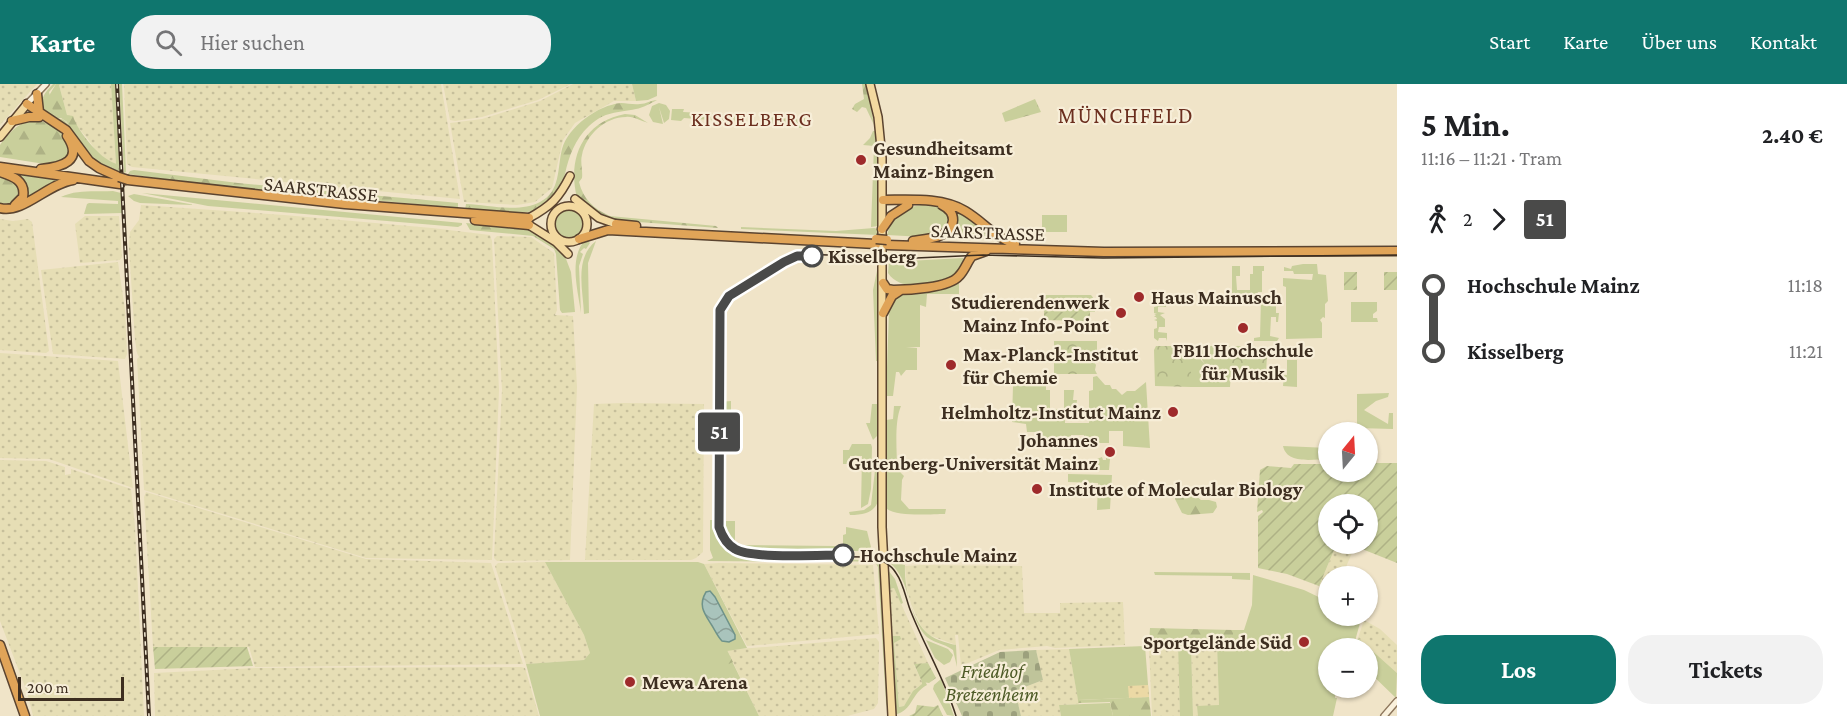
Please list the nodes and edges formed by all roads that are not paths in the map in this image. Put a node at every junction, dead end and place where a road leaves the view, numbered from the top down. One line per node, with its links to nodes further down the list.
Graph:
1 (46, 84): 3 (street)
2 (870, 84): 16 (main road)
3 (37, 94): 4 (street); 5 (highway)
4 (27, 104): 5 (highway); 6 (main road)
5 (39, 114): 6 (highway); 10 (highway); 14 (highway)
6 (12, 121): 7 (main road)
7 (0, 137)
8 (0, 162): 10 (highway)
9 (0, 167): 13 (highway, SAARSTRASSE)
10 (41, 169): 14 (highway)
11 (0, 172): 18 (highway)
12 (570, 176): 21 (main road)
13 (80, 179): 14 (highway, SAARSTRASSE); 18 (highway)
14 (123, 181): 21 (highway, SAARSTRASSE)
15 (575, 199): 22 (main road)
16 (883, 200): 17 (highway); 23 (main road); 29 (highway)
17 (908, 205): 23 (highway); 26 (highway)
18 (0, 206)
19 (559, 209): 20 (main road); 21 (main road, SAARSTRASSE); 24 (main road)
20 (581, 212): 22 (main road, SAARSTRASSE); 25 (main road)
21 (529, 222): 24 (main road, SAARSTRASSE); 34 (main road)
22 (616, 224): 27 (highway, SAARSTRASSE)
23 (882, 229): 36 (main road)
24 (557, 238): 25 (main road)
25 (579, 239): 27 (highway, SAARSTRASSE)
26 (913, 241): 28 (highway, SAARSTRASSE); 29 (highway, SAARSTRASSE)
27 (876, 242): 28 (highway, SAARSTRASSE, bridge)
28 (887, 242): 31 (highway, SAARSTRASSE)
29 (1015, 244): 30 (highway, SAARSTRASSE)
30 (1397, 246)
31 (947, 247): 32 (highway, SAARSTRASSE); 35 (highway)
32 (998, 249): 33 (highway, SAARSTRASSE); 35 (highway)
33 (1397, 251)
34 (568, 254)
35 (965, 268): 37 (highway)
36 (883, 283): 37 (highway); 38 (highway); 39 (main road)
37 (919, 288): 38 (highway)
38 (902, 290): 39 (highway)
39 (883, 313): 45 (main road)
40 (0, 645): 44 (highway)
41 (0, 657): 43 (highway)
42 (1397, 701): 46 (street)
43 (20, 716)
44 (25, 716)
45 (892, 716)
46 (1384, 716)

